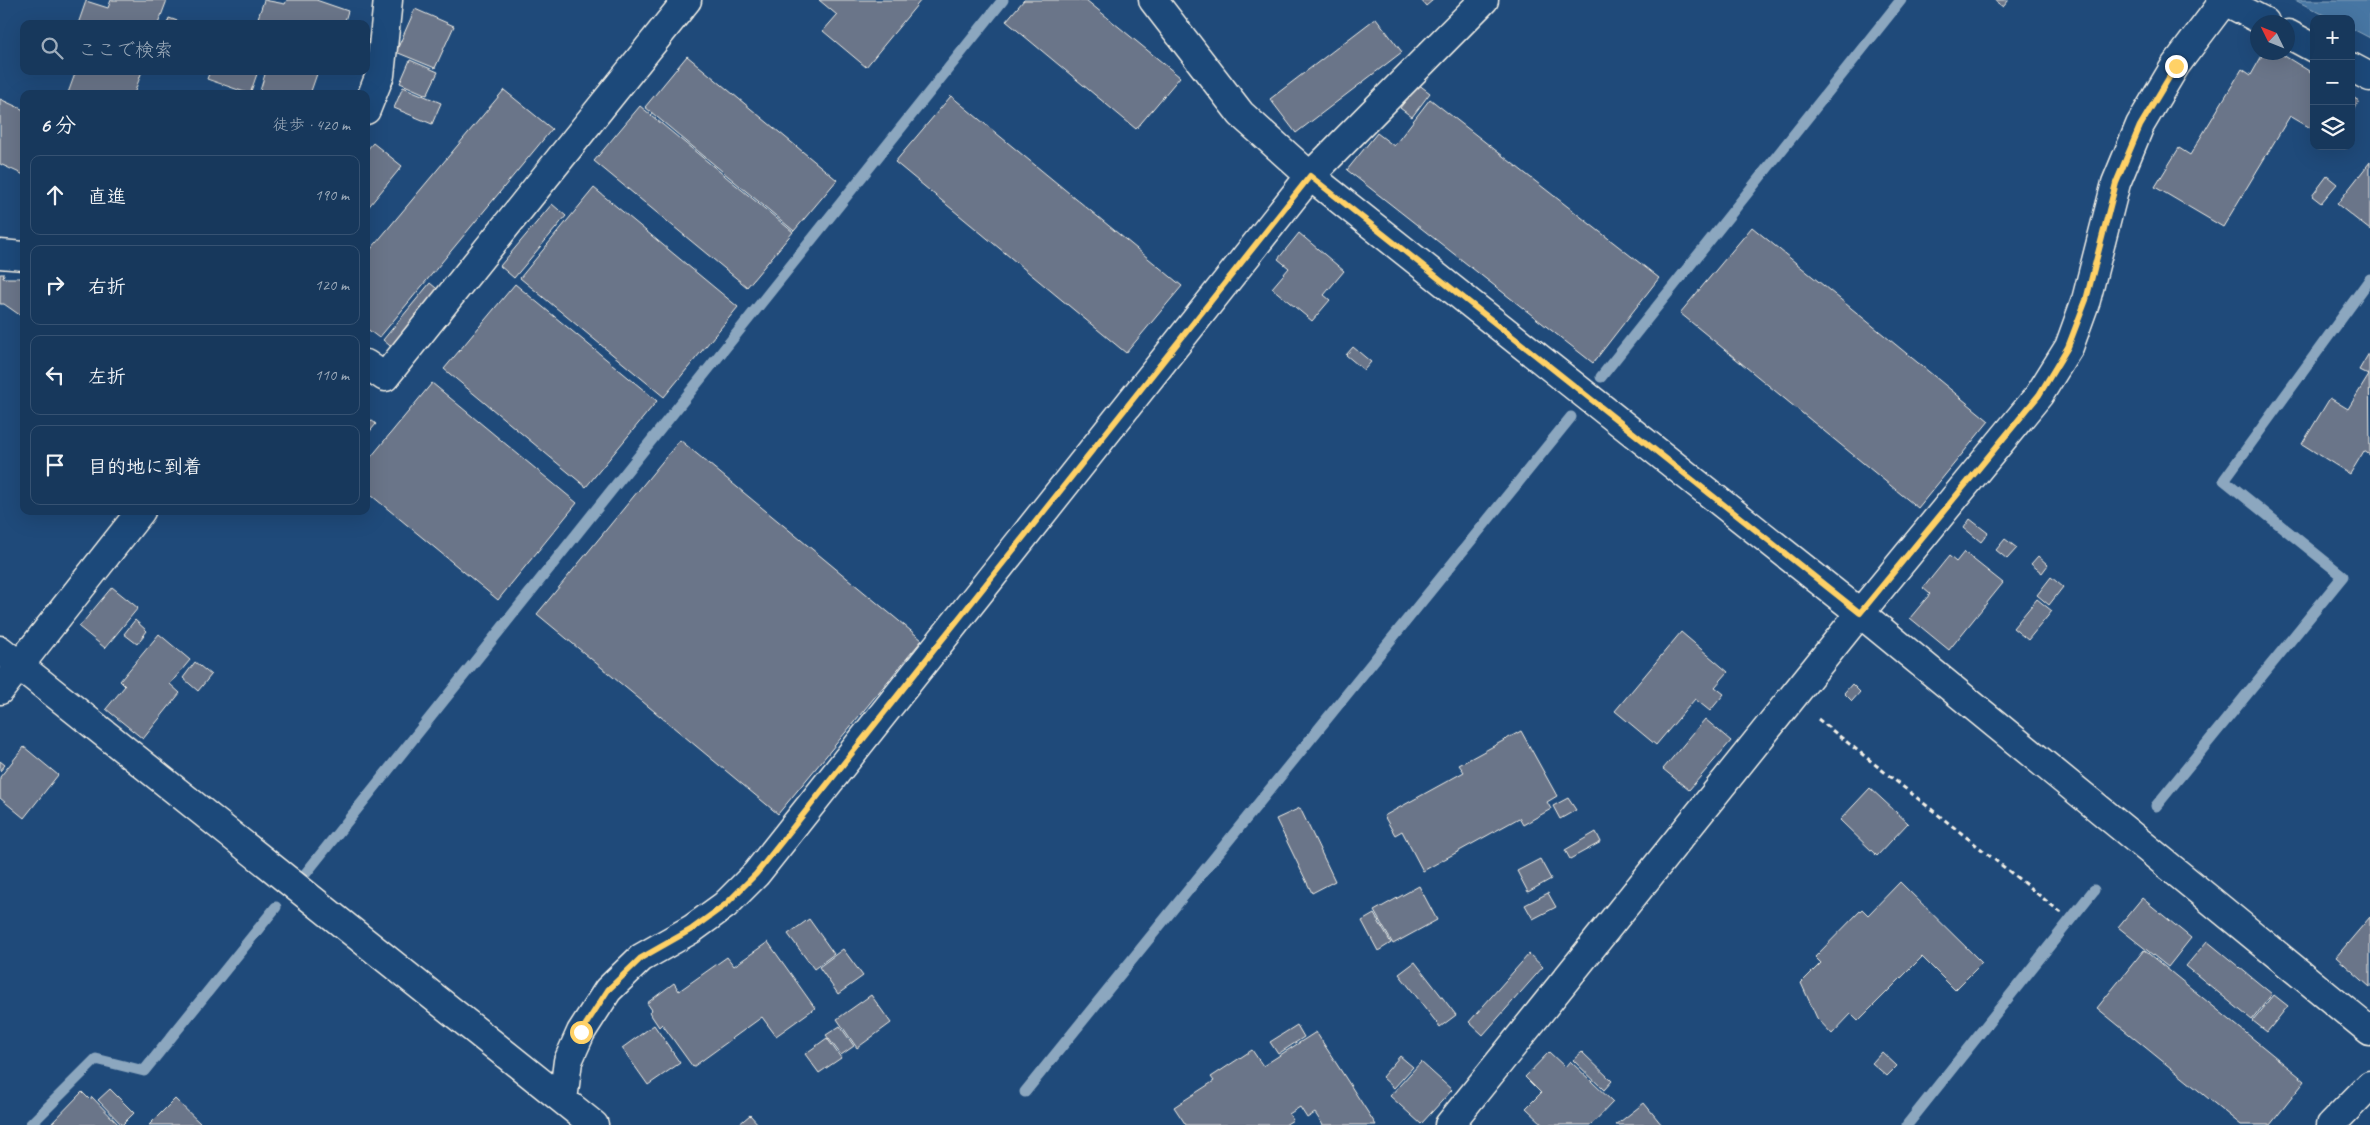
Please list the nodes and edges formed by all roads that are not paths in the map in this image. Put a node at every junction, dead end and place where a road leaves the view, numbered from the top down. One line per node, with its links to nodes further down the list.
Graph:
1 (388, 0): 11 (street)
2 (687, 0): 15 (street)
3 (1153, 0): 12 (street)
4 (1484, 0): 12 (street)
5 (2224, 1): 6 (street); 17 (street)
6 (2251, 15)
7 (2295, 38): 8 (street)
8 (2310, 46)
9 (2355, 69): 10 (street)
10 (2370, 77)
11 (370, 100)
12 (1310, 176): 17 (street); 22 (street)
13 (0, 254): 14 (street)
14 (20, 256)
15 (370, 367)
16 (137, 515): 18 (street)
17 (1860, 613): 20 (street); 23 (street)
18 (10, 658): 19 (street); 22 (street)
19 (0, 690)
20 (2370, 1031)
21 (2370, 1085): 24 (street)
22 (573, 1115)
23 (1449, 1125)
24 (2331, 1125)

